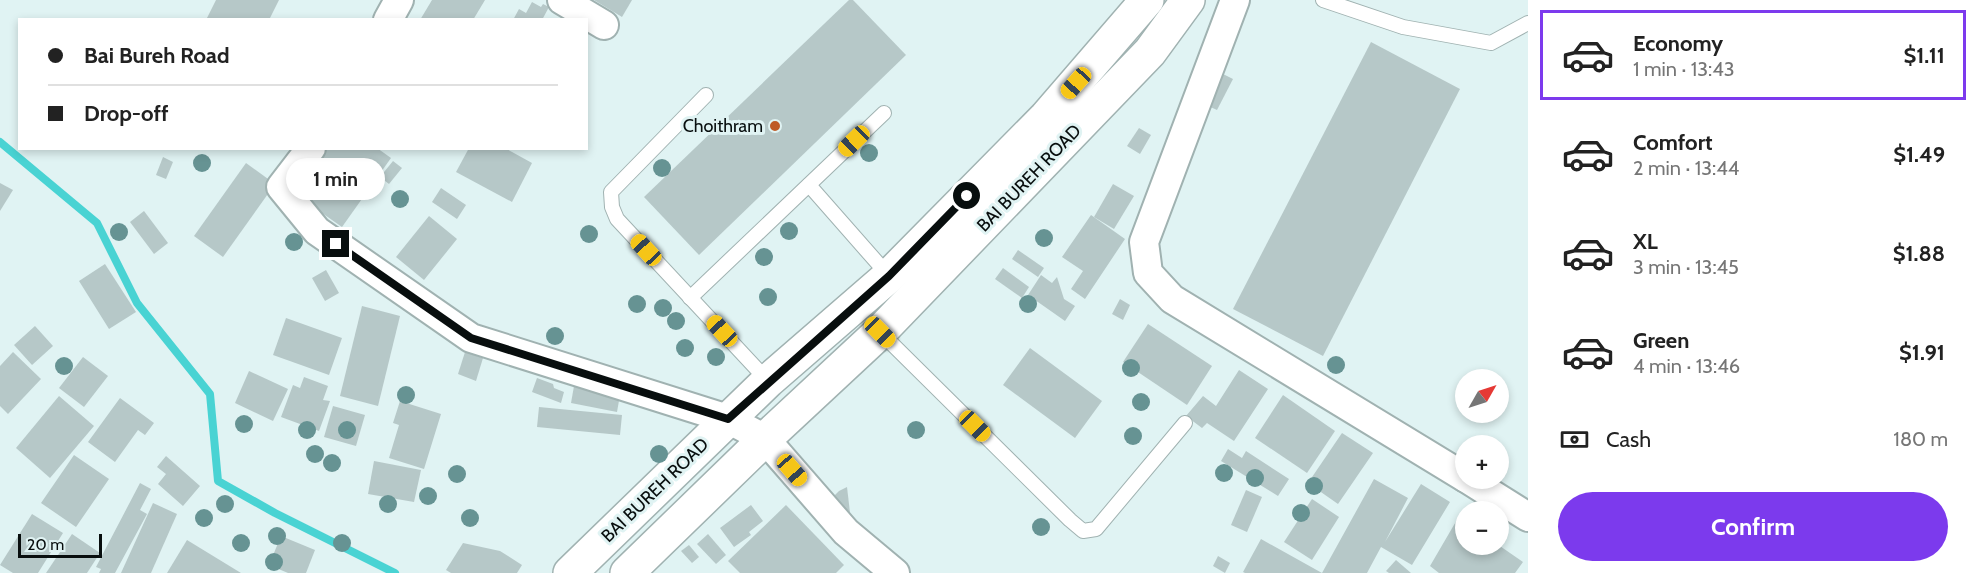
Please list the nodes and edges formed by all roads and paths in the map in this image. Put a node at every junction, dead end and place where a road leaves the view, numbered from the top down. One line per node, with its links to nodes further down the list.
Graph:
1 (399, 0): 7 (street)
2 (562, 0): 9 (street)
3 (1147, 0): 14 (highway, BAI BUREH ROAD)
4 (1188, 0): 16 (highway, BAI BUREH ROAD)
5 (1235, 0): 21 (street)
6 (1323, 0): 8 (lane)
7 (389, 18)
8 (1528, 23)
9 (604, 25)
10 (706, 94): 15 (lane)
11 (884, 112): 13 (lane)
12 (309, 150): 18 (street)
13 (808, 185): 14 (lane); 15 (lane)
14 (889, 276): 17 (highway, BAI BUREH ROAD)
15 (690, 298): 17 (lane)
16 (880, 332): 19 (lane); 20 (highway, BAI BUREH ROAD)
17 (768, 381): 18 (highway, BAI BUREH ROAD)
18 (728, 419): 20 (street); 24 (highway, BAI BUREH ROAD)
19 (1185, 423)
20 (765, 439): 25 (highway, BAI BUREH ROAD); 26 (street)
21 (1455, 471)
22 (1483, 489): 23 (street)
23 (1528, 517)
24 (570, 573)
25 (627, 573)
26 (895, 573)

